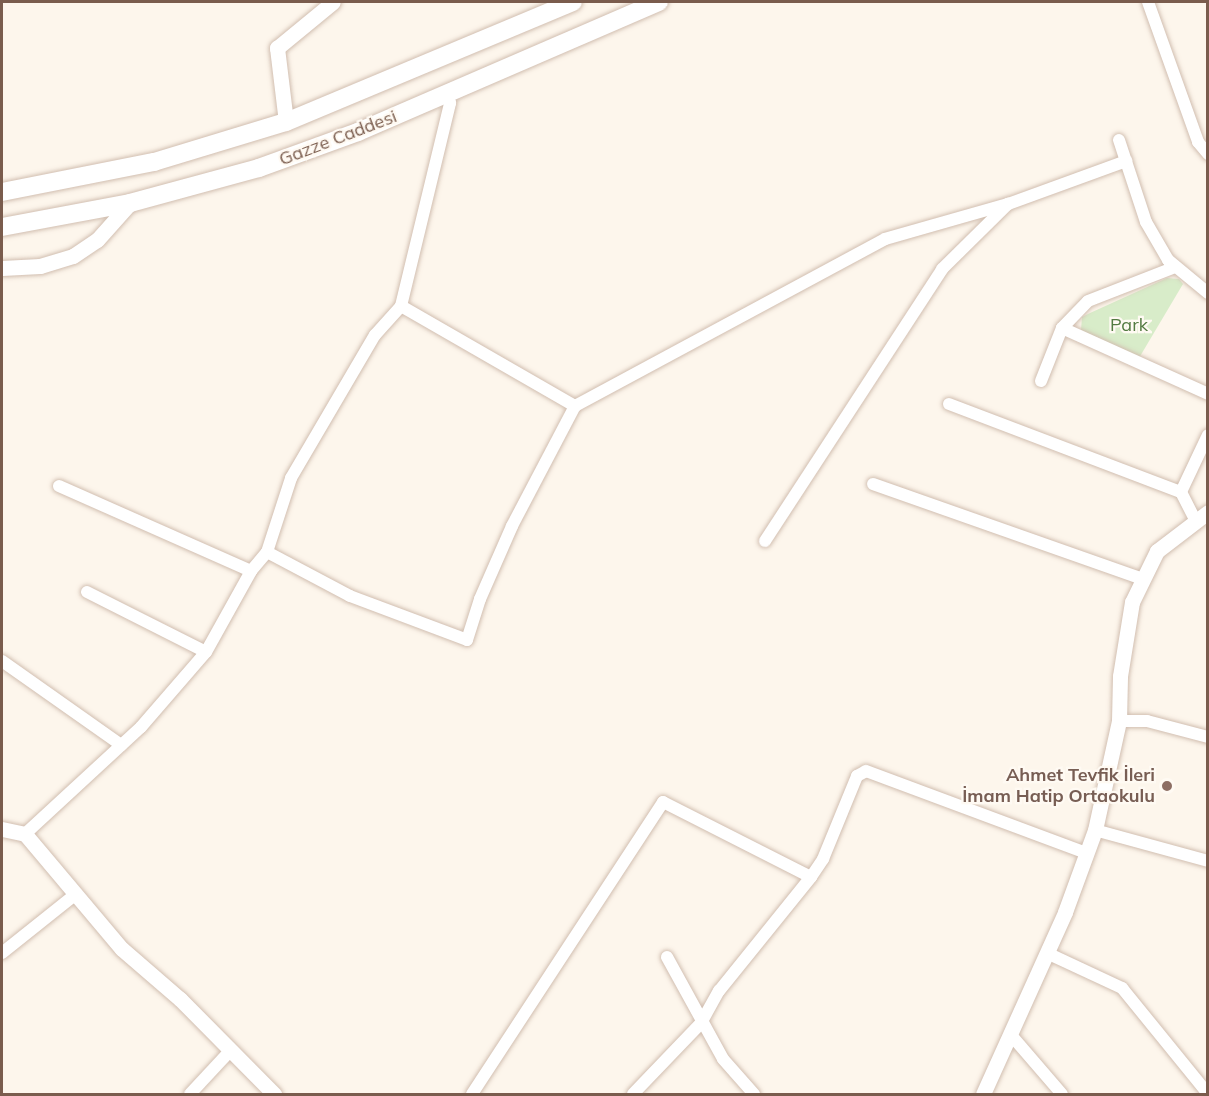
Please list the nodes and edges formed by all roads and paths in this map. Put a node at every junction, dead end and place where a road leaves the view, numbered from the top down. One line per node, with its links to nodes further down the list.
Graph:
1 (333, 2): 6 (street)
2 (573, 2): 6 (main road, Gazze Caddesi)
3 (659, 2): 5 (main road, Gazze Caddesi)
4 (1148, 2): 8 (street)
5 (447, 92): 11 (main road, Gazze Caddesi); 17 (street)
6 (286, 122): 10 (main road, Gazze Caddesi)
7 (1119, 140): 9 (street)
8 (1208, 154)
9 (1126, 161): 12 (street); 14 (street)
10 (2, 192)
11 (130, 203): 13 (main road, Gazze Caddesi); 15 (street)
12 (1008, 204): 22 (street); 28 (street)
13 (2, 227)
14 (1175, 267): 16 (street); 18 (street)
15 (2, 268)
16 (1208, 293)
17 (401, 306): 22 (street); 29 (street)
18 (1062, 328): 19 (street); 20 (street)
19 (1041, 381)
20 (1208, 394)
21 (949, 404): 26 (street)
22 (575, 406): 29 (street)
23 (1208, 435): 26 (street)
24 (873, 484): 31 (street)
25 (59, 486): 30 (street)
26 (1181, 492): 27 (street)
27 (1201, 516): 31 (street)
28 (765, 541)
29 (267, 552): 30 (street)
30 (251, 571): 33 (street)
31 (1143, 579): 35 (street)
32 (87, 592): 33 (street)
33 (206, 652): 37 (street)
34 (2, 661): 37 (street)
35 (1119, 721): 36 (street); 39 (street)
36 (1208, 737)
37 (121, 745): 40 (street)
38 (2, 829): 40 (street)
39 (1095, 830): 41 (street); 42 (street)
40 (25, 834): 44 (street)
41 (1086, 854): 43 (street); 46 (street)
42 (1208, 861)
43 (811, 877): 48 (street); 54 (street)
44 (76, 894): 45 (street); 50 (street)
45 (2, 953)
46 (1047, 953): 49 (street); 51 (street)
47 (667, 957): 48 (street)
48 (701, 1023): 55 (street); 56 (street)
49 (1011, 1035): 57 (street); 58 (street)
50 (229, 1052): 52 (street); 53 (street)
51 (1208, 1094)
52 (190, 1095)
53 (274, 1095)
54 (472, 1095)
55 (633, 1095)
56 (754, 1095)
57 (983, 1095)
58 (1062, 1095)

